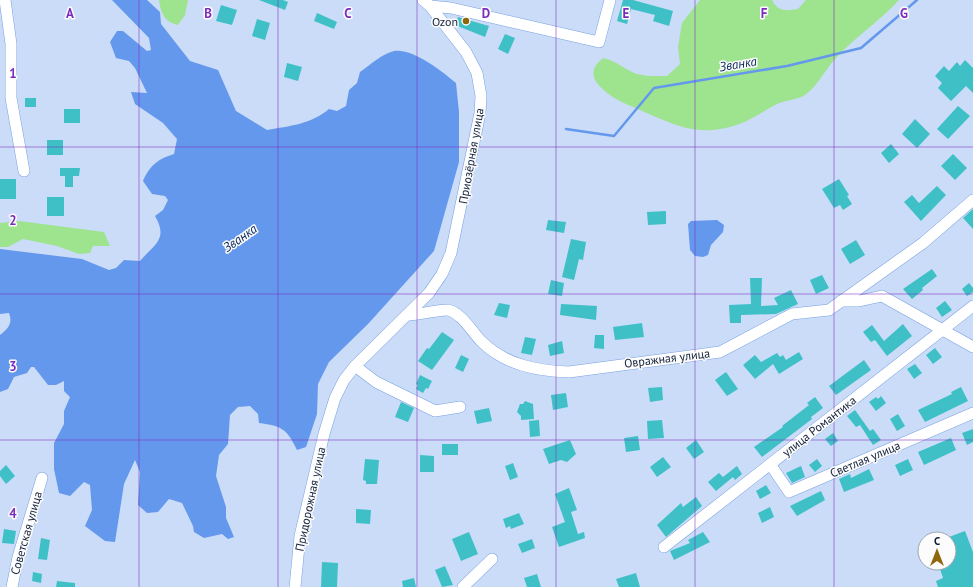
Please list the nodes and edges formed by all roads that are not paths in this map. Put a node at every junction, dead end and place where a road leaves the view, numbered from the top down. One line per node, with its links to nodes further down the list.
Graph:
1 (5, 0): 4 (street)
2 (610, 0): 3 (street)
3 (427, 3): 8 (street, Приозёрная улица)
4 (24, 171)
5 (973, 200): 6 (street, Овражная улица)
6 (841, 301): 8 (street, Овражная улица); 9 (street)
7 (973, 306): 9 (street, улица Романтика)
8 (408, 315): 11 (street, Приозёрная улица)
9 (943, 329): 10 (street); 14 (street, улица Романтика)
10 (973, 347)
11 (355, 366): 12 (street); 19 (street, Придорожная улица)
12 (460, 407)
13 (973, 413): 14 (street, Светлая улица)
14 (770, 464): 16 (street, улица Романтика)
15 (42, 478): 18 (street, Советская улица)
16 (664, 547)
17 (492, 559): 20 (street)
18 (12, 587)
19 (294, 587)
20 (463, 587)

